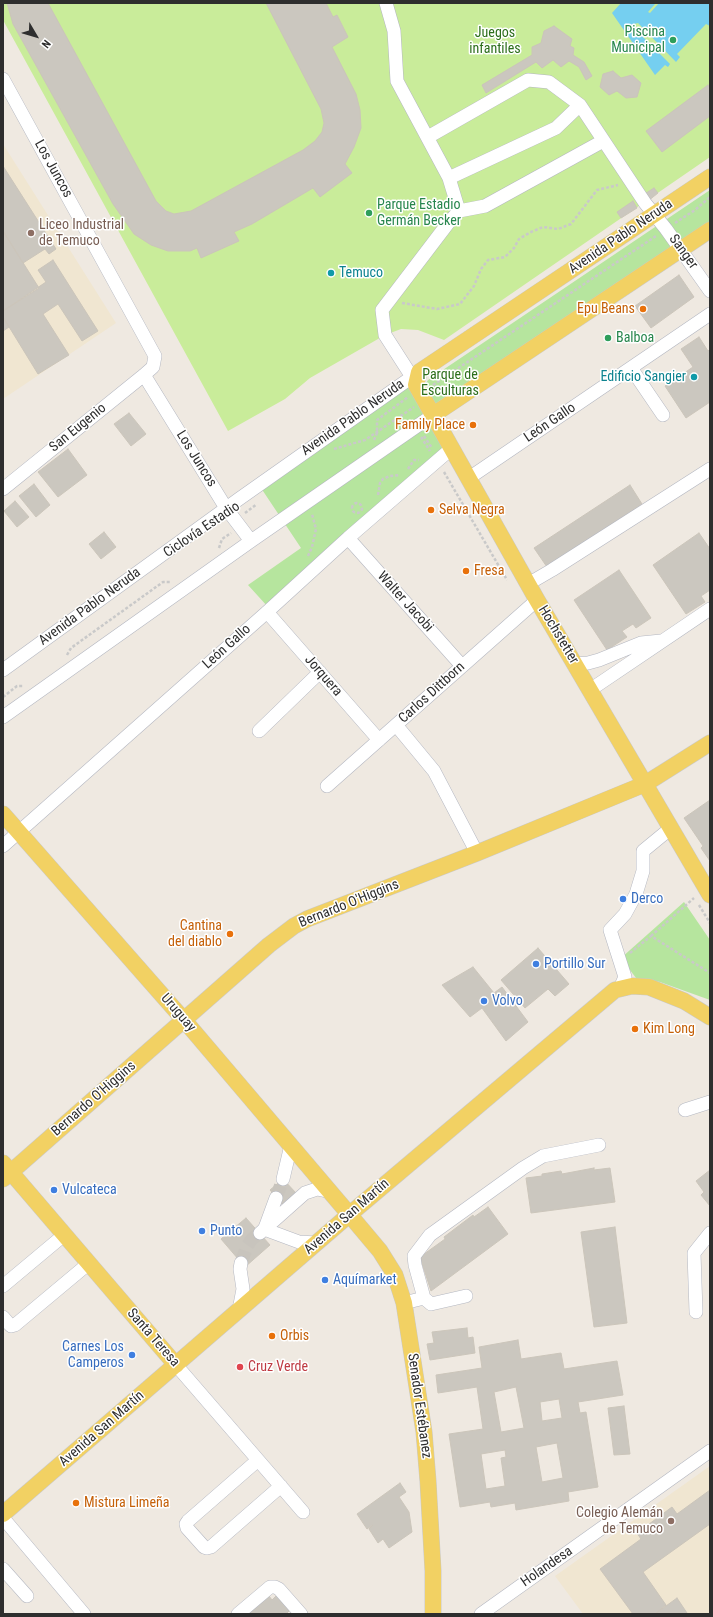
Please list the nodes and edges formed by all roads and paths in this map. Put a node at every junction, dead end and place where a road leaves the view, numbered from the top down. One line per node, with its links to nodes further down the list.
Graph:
1 (386, 3): 4 (street)
2 (3, 79): 19 (street, Los Juncos)
3 (580, 105): 4 (street); 5 (street, Sanger); 7 (street)
4 (428, 137): 7 (street)
5 (603, 141): 8 (street, Sanger); 10 (street)
6 (710, 177): 11 (main road, Avenida Pablo Neruda)
7 (449, 178): 10 (street)
8 (631, 182): 11 (street, Sanger); 16 (path)
9 (710, 197): 12 (path)
10 (459, 211): 16 (street)
11 (655, 215): 12 (street, Sanger); 20 (main road, Avenida Pablo Neruda)
12 (666, 229): 14 (street, Sanger); 22 (path)
13 (710, 230): 14 (main road)
14 (681, 250): 15 (street, Sanger); 25 (main road)
15 (710, 291)
16 (391, 299): 20 (street)
17 (710, 314): 18 (street, León Gallo)
18 (631, 368): 24 (street); 31 (street, León Gallo)
19 (148, 371): 32 (street, San Eugenio); 38 (street, Los Juncos)
20 (415, 375): 21 (street, Avenida Pablo Neruda); 22 (main road, Hochstetter)
21 (400, 386): 23 (path); 38 (street, Avenida Pablo Neruda)
22 (419, 399): 23 (path); 25 (main road, Hochstetter)
23 (413, 407): 25 (path); 27 (path)
24 (663, 415)
25 (428, 419): 26 (main road, Hochstetter); 28 (path); 35 (street)
26 (452, 448): 31 (main road, Hochstetter); 40 (street, León Gallo)
27 (333, 449)
28 (426, 456)
29 (421, 460): 34 (path)
30 (710, 469): 43 (street)
31 (469, 478): 43 (main road, Hochstetter)
32 (3, 489)
33 (262, 500): 39 (path, Ciclovía Estadio)
34 (374, 500)
35 (309, 501): 41 (street); 42 (path)
36 (366, 504): 37 (path)
37 (362, 506): 37 (path)
38 (226, 508): 39 (street, Los Juncos); 50 (street, Avenida Pablo Neruda)
39 (235, 520): 41 (street, Los Juncos)
40 (348, 538): 46 (street, León Gallo); 49 (street, Walter Jacobi)
41 (251, 541): 53 (street)
42 (304, 560)
43 (528, 584): 44 (main road, Hochstetter)
44 (537, 600): 48 (main road, Hochstetter); 49 (street, Carlos Dittborn)
45 (710, 609): 47 (street)
46 (267, 612): 51 (street, Jorquera); 62 (street, León Gallo)
47 (663, 641): 48 (street); 52 (street)
48 (575, 664): 52 (main road, Hochstetter)
49 (462, 666): 54 (street, Carlos Dittborn)
50 (3, 670)
51 (320, 672): 55 (street); 56 (street, Jorquera)
52 (590, 690): 58 (main road, Hochstetter)
53 (3, 717)
54 (396, 726): 56 (street, Carlos Dittborn); 64 (street)
55 (259, 732)
56 (379, 740): 59 (street, Carlos Dittborn)
57 (710, 743): 58 (main road, Bernardo O'Higgins)
58 (645, 784): 61 (main road, Hochstetter); 64 (main road, Bernardo O'Higgins)
59 (327, 786)
60 (3, 814): 62 (main road, Uruguay)
61 (671, 828): 65 (main road, Hochstetter); 69 (street)
62 (18, 832): 63 (street, León Gallo); 74 (main road, Uruguay)
63 (3, 846)
64 (477, 853): 74 (main road, Bernardo O'Higgins)
65 (706, 878): 66 (main road, Hochstetter)
66 (710, 894)
67 (694, 898): 68 (path)
68 (651, 936): 69 (path); 70 (path)
69 (620, 961): 71 (street)
70 (710, 973)
71 (620, 988): 72 (main road); 83 (main road, Avenida San Martín)
72 (703, 1009): 73 (main road)
73 (710, 1017)
74 (184, 1020): 77 (main road, Uruguay); 79 (main road, Bernardo O'Higgins)
75 (710, 1102): 76 (street)
76 (685, 1110)
77 (291, 1145): 80 (street); 81 (main road, Uruguay)
78 (600, 1145): 92 (street)
79 (6, 1171): 86 (main road, Santa Teresa)
80 (283, 1179)
81 (331, 1192): 83 (main road, Uruguay); 84 (street)
82 (276, 1198): 84 (street)
83 (350, 1214): 87 (main road, Avenida San Martín); 93 (main road, Senador Estébanez)
84 (262, 1231): 87 (street)
85 (710, 1233): 95 (street)
86 (64, 1235): 89 (main road, Santa Teresa); 90 (street)
87 (316, 1243): 94 (main road, Avenida San Martín)
88 (241, 1263): 94 (street)
89 (88, 1264): 96 (street); 97 (main road, Santa Teresa)
90 (3, 1286)
91 (466, 1296): 92 (street)
92 (424, 1298): 93 (street)
93 (404, 1303): 109 (main road, Senador Estébanez)
94 (240, 1310): 97 (main road, Avenida San Martín)
95 (696, 1312)
96 (3, 1317)
97 (176, 1365): 99 (street, Santa Teresa); 102 (main road, Avenida San Martín)
98 (710, 1451): 110 (street, Holandesa)
99 (258, 1460): 100 (street, Santa Teresa); 100 (street)
100 (280, 1486): 101 (street, Santa Teresa)
101 (303, 1512)
102 (3, 1514)
103 (3, 1518): 106 (street)
104 (3, 1569): 105 (street)
105 (27, 1596)
106 (84, 1614)
107 (238, 1614): 108 (street)
108 (301, 1614)
109 (433, 1614)
110 (481, 1614)

